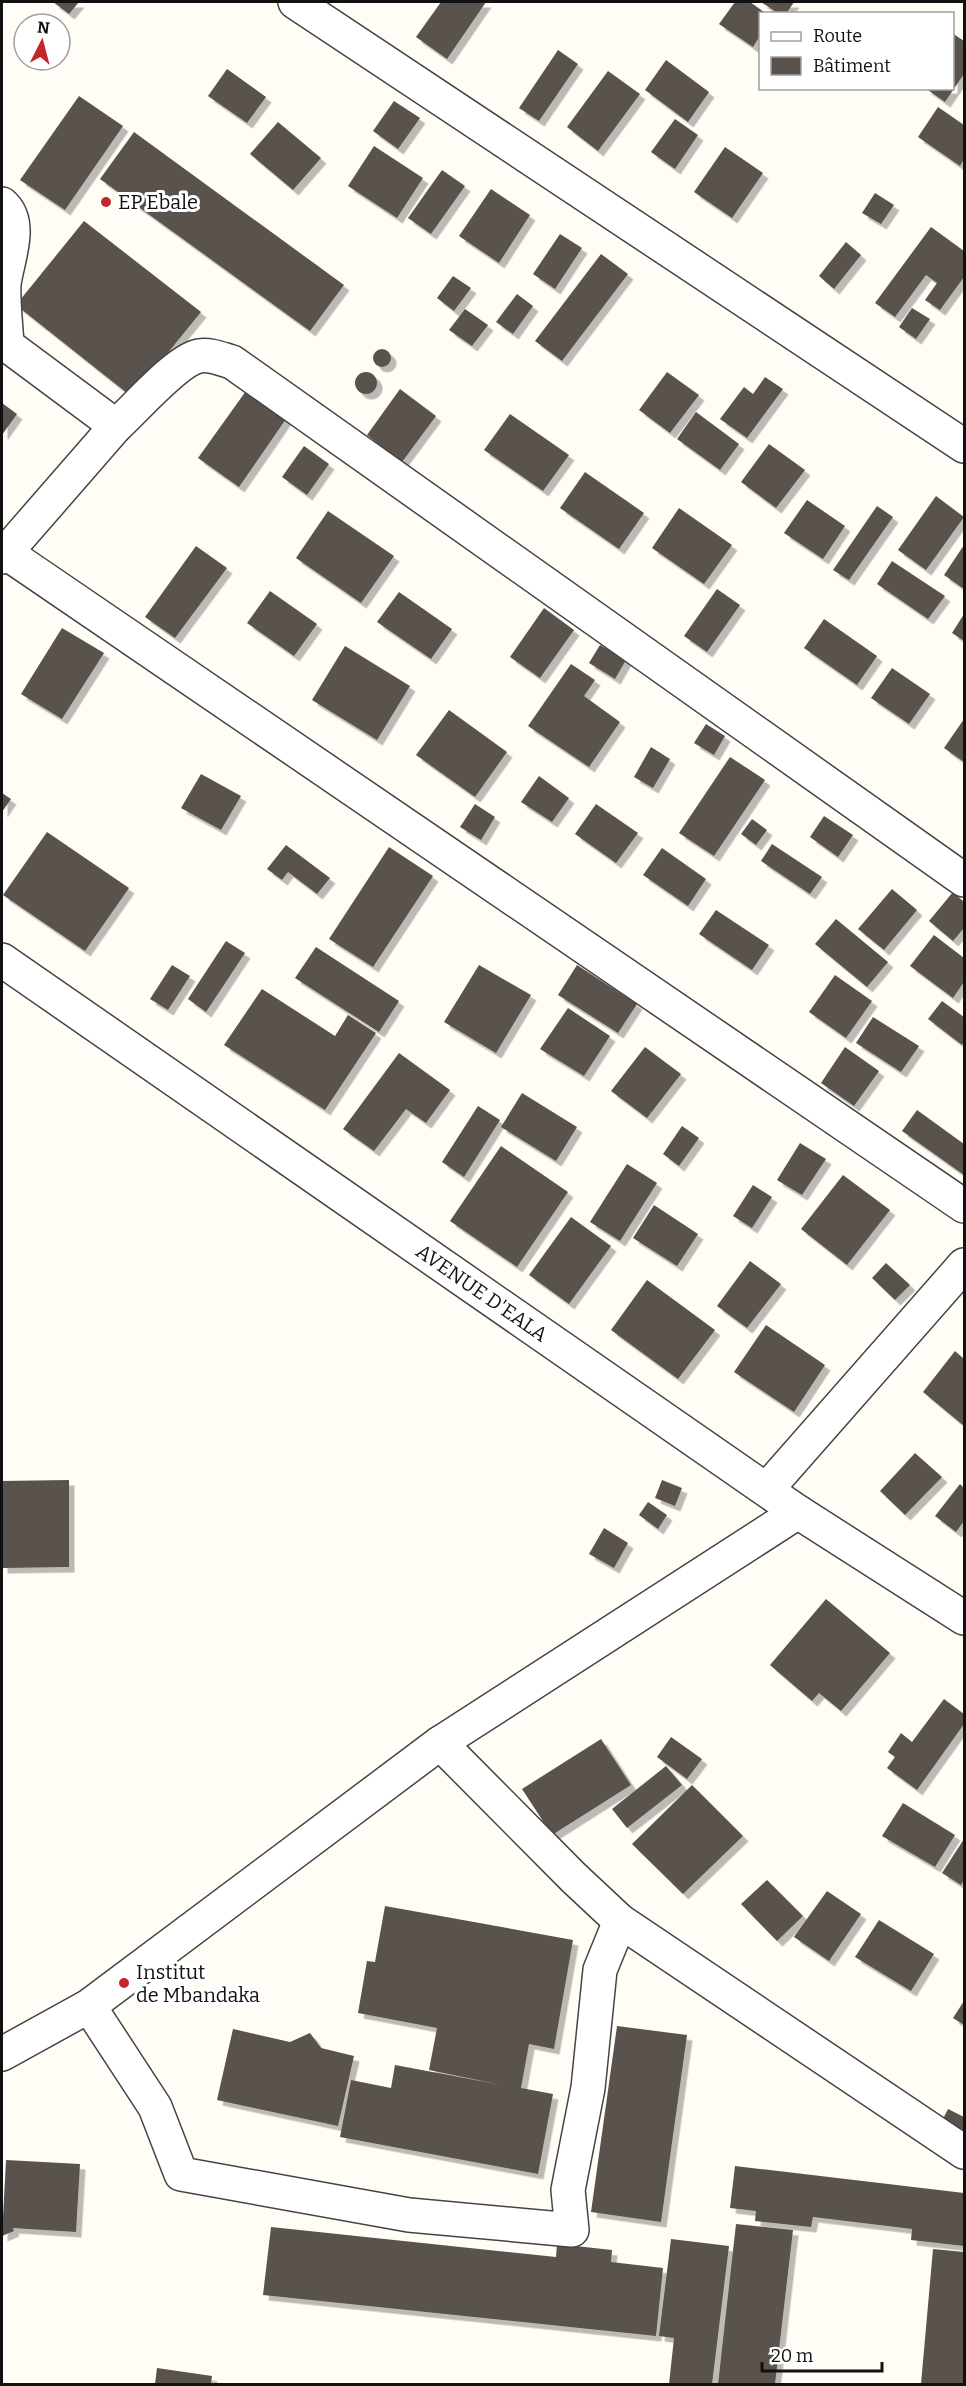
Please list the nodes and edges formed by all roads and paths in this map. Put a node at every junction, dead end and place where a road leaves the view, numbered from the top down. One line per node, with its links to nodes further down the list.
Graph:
1 (295, 2): 4 (street)
2 (2, 204): 3 (street)
3 (116, 426): 5 (street); 6 (street)
4 (964, 446)
5 (3, 553): 8 (street)
6 (964, 880)
7 (2, 960): 10 (street, AVENUE D'EALA)
8 (964, 1206)
9 (964, 1265): 10 (street)
10 (767, 1489): 11 (street, AVENUE D'EALA)
11 (798, 1512): 12 (street, AVENUE D'EALA); 13 (street)
12 (964, 1618)
13 (441, 1743): 14 (street); 15 (street)
14 (620, 1920): 15 (street); 17 (street)
15 (88, 2006): 16 (street)
16 (2, 2054)
17 (964, 2152)

